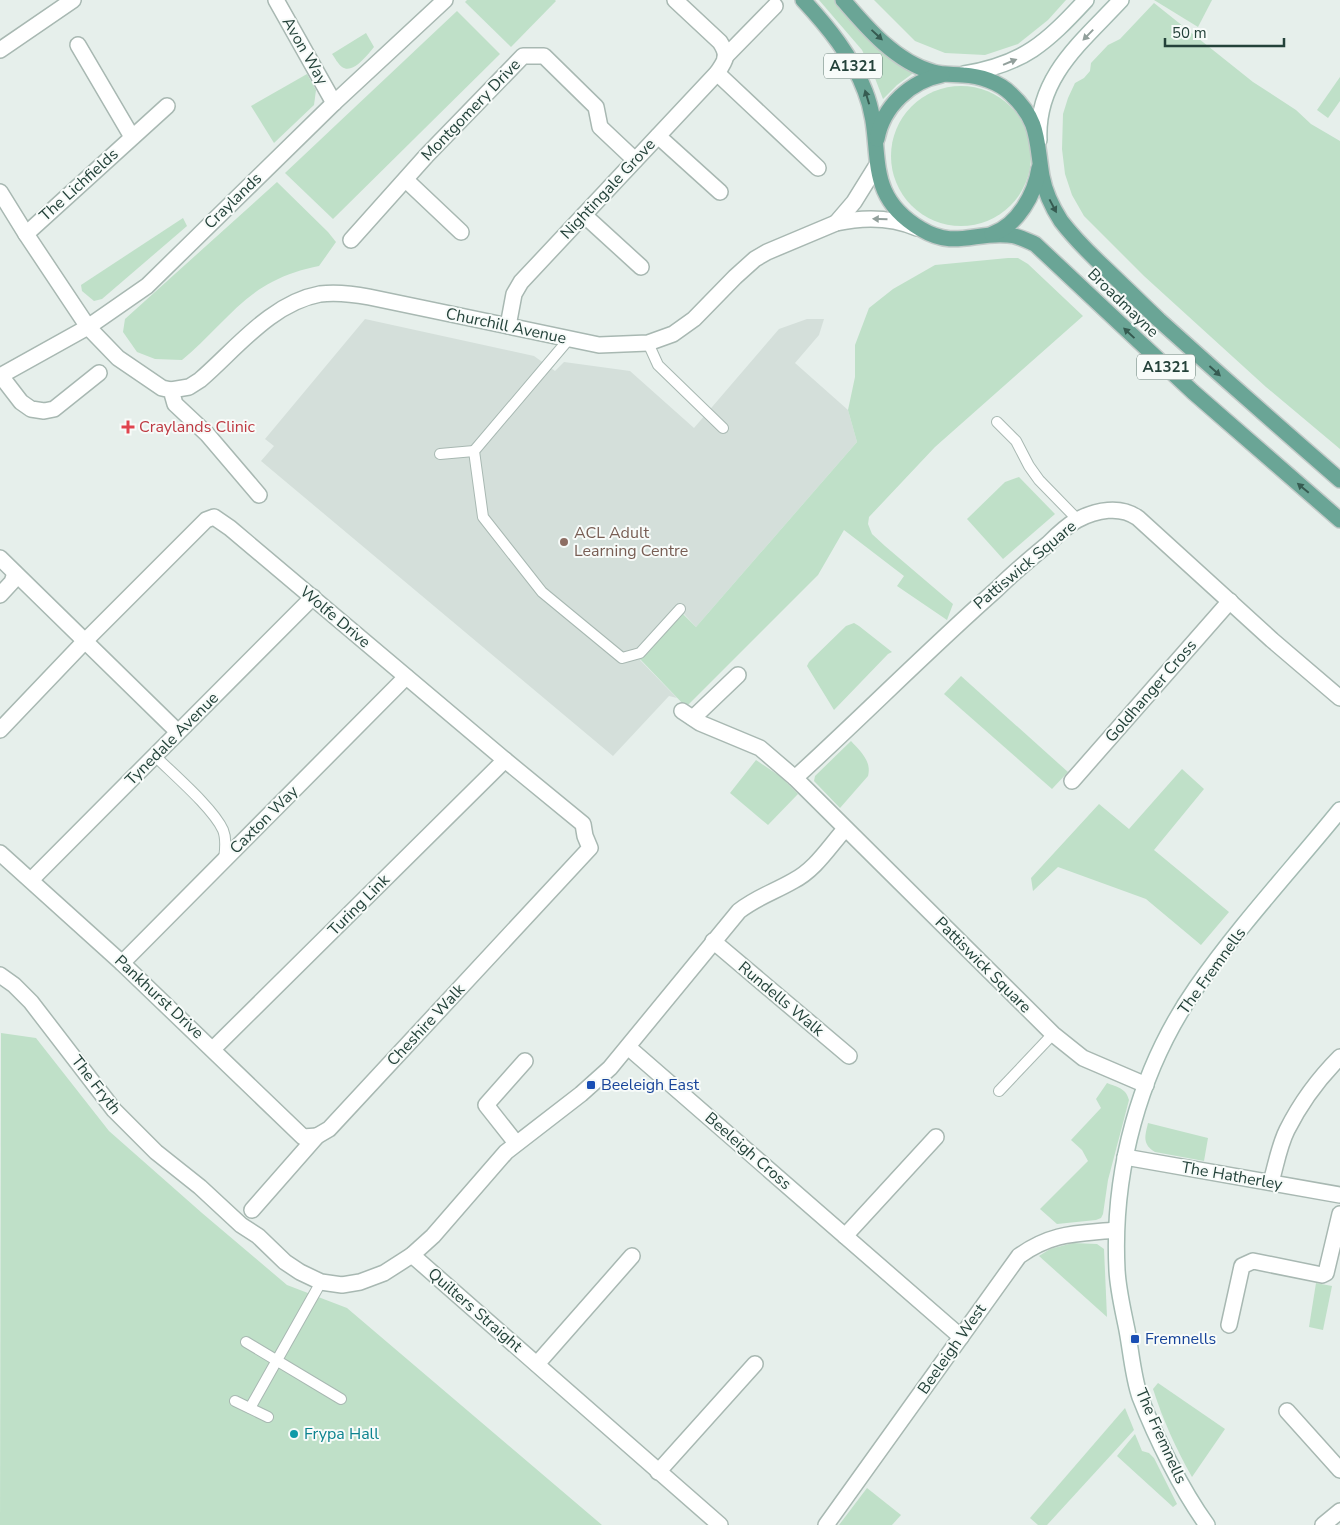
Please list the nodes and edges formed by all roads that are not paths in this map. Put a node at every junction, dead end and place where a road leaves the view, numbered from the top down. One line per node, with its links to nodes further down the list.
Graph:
1 (73, 0): 11 (street)
2 (276, 0): 14 (street, Avon Way)
3 (445, 0): 14 (street, Craylands)
4 (675, 0): 12 (street)
5 (803, 0): 18 (main road, Broadmayne / A1321, one-way to 5)
6 (843, 0): 13 (main road, Broadmayne / A1321, one-way to 13)
7 (1086, 0): 13 (street, one-way to 7)
8 (1121, 0): 19 (street, one-way to 19)
9 (775, 6): 12 (street, Nightingale Grove)
10 (78, 45): 17 (street, The Lichfields)
11 (0, 50)
12 (723, 64): 16 (street, Nightingale Grove); 22 (street)
13 (955, 74): 18 (main road, Broadmayne / A1321); 19 (main road, Broadmayne / A1321)
14 (334, 103): 35 (street, Craylands)
15 (167, 106): 17 (street, The Lichfields)
16 (658, 136): 20 (street, Nightingale Grove); 25 (street)
17 (132, 137): 30 (street, The Lichfields)
18 (875, 145): 21 (main road, Broadmayne / A1321)
19 (1040, 155): 31 (main road, Broadmayne / A1321); 45 (main road, Broadmayne / A1321, one-way to 45)
20 (635, 160): 23 (street, Montgomery Drive); 26 (street, Nightingale Grove)
21 (877, 165): 27 (street, Churchill Avenue); 28 (main road, Broadmayne / A1321)
22 (818, 168)
23 (406, 180): 29 (street); 32 (street, Montgomery Drive)
24 (0, 192): 30 (street)
25 (720, 192)
26 (584, 215): 33 (street); 34 (street, Nightingale Grove)
27 (836, 223): 28 (street, Churchill Avenue, one-way to 27); 37 (street, Churchill Avenue)
28 (923, 230): 31 (main road, Broadmayne / A1321)
29 (461, 232)
30 (26, 234): 35 (street)
31 (985, 236): 48 (main road, Broadmayne / A1321, one-way to 31)
32 (351, 240)
33 (641, 267)
34 (508, 326): 36 (street, Churchill Avenue); 40 (street, Churchill Avenue)
35 (88, 327): 39 (street, Craylands); 40 (street)
36 (569, 339): 37 (street, Churchill Avenue); 43 (lane)
37 (648, 343): 42 (lane)
38 (98, 373): 39 (street)
39 (1, 376)
40 (171, 390): 46 (street)
41 (997, 422): 47 (lane)
42 (723, 428)
43 (474, 451): 44 (lane); 54 (lane)
44 (440, 454)
45 (1340, 480)
46 (259, 495)
47 (1078, 520): 53 (street, Pattiswick Square); 63 (street, Pattiswick Square)
48 (1340, 520)
49 (0, 558): 50 (street)
50 (15, 572): 51 (street); 55 (street)
51 (0, 595)
52 (313, 597): 55 (street, Wolfe Drive); 57 (street, Wolfe Drive); 60 (street, Tynedale Avenue)
53 (1230, 601): 58 (street, Pattiswick Square); 64 (street, Goldhanger Cross)
54 (680, 609)
55 (85, 641): 59 (street); 60 (street)
56 (738, 675): 63 (street, Pattiswick Square)
57 (406, 677): 62 (street, Wolfe Drive); 69 (street, Caxton Way)
58 (1340, 698)
59 (0, 730)
60 (178, 732): 61 (street, Tynedale Avenue)
61 (155, 756): 69 (lane); 70 (street, Tynedale Avenue)
62 (505, 760): 67 (street, Wolfe Drive); 76 (street, Turing Link)
63 (795, 778): 66 (street, Pattiswick Square)
64 (1072, 781)
65 (1340, 810): 80 (street, The Fremnells)
66 (845, 829): 71 (street); 74 (street, Pattiswick Square)
67 (585, 836): 82 (street, Cheshire Walk)
68 (0, 853): 70 (street, Pankhurst Drive)
69 (224, 860): 72 (street, Caxton Way)
70 (31, 880): 72 (street, Pankhurst Drive)
71 (713, 941): 75 (street); 77 (street, Rundells Walk)
72 (122, 963): 76 (street, Pankhurst Drive)
73 (0, 975): 94 (street, The Fryth)
74 (1053, 1034): 80 (street, Pattiswick Square); 81 (lane)
75 (628, 1046): 84 (street); 91 (street, Beeleigh Cross)
76 (213, 1049): 82 (street, Pankhurst Drive)
77 (849, 1056)
78 (1340, 1058): 86 (street)
79 (525, 1061): 84 (street)
80 (1146, 1085): 85 (street, The Fremnells)
81 (999, 1091)
82 (317, 1136): 88 (street, Cheshire Walk)
83 (936, 1137): 91 (street)
84 (516, 1142): 92 (street)
85 (1125, 1157): 86 (street, The Hatherley); 90 (street, The Fremnells)
86 (1271, 1182): 87 (street, The Hatherley)
87 (1340, 1195)
88 (252, 1210)
89 (1340, 1214): 95 (street)
90 (1116, 1230): 96 (street, Beeleigh West); 111 (street, The Fremnells)
91 (845, 1236): 96 (street, Beeleigh Cross)
92 (412, 1255): 94 (street); 99 (street, Quilters Straight)
93 (632, 1256): 99 (street, Quilters Straight)
94 (320, 1282): 98 (lane)
95 (1229, 1325)
96 (961, 1337): 110 (street, Beeleigh West)
97 (246, 1342): 98 (lane)
98 (277, 1360): 101 (lane); 103 (lane)
99 (537, 1364): 107 (street, Quilters Straight)
100 (755, 1364): 107 (street)
101 (341, 1399)
102 (236, 1401): 103 (lane)
103 (250, 1408): 105 (lane)
104 (1287, 1411): 106 (street)
105 (268, 1417)
106 (1340, 1470)
107 (658, 1472): 109 (street, Quilters Straight)
108 (1340, 1511): 112 (street)
109 (720, 1525)
110 (826, 1525)
111 (1207, 1525)
112 (1323, 1525)

